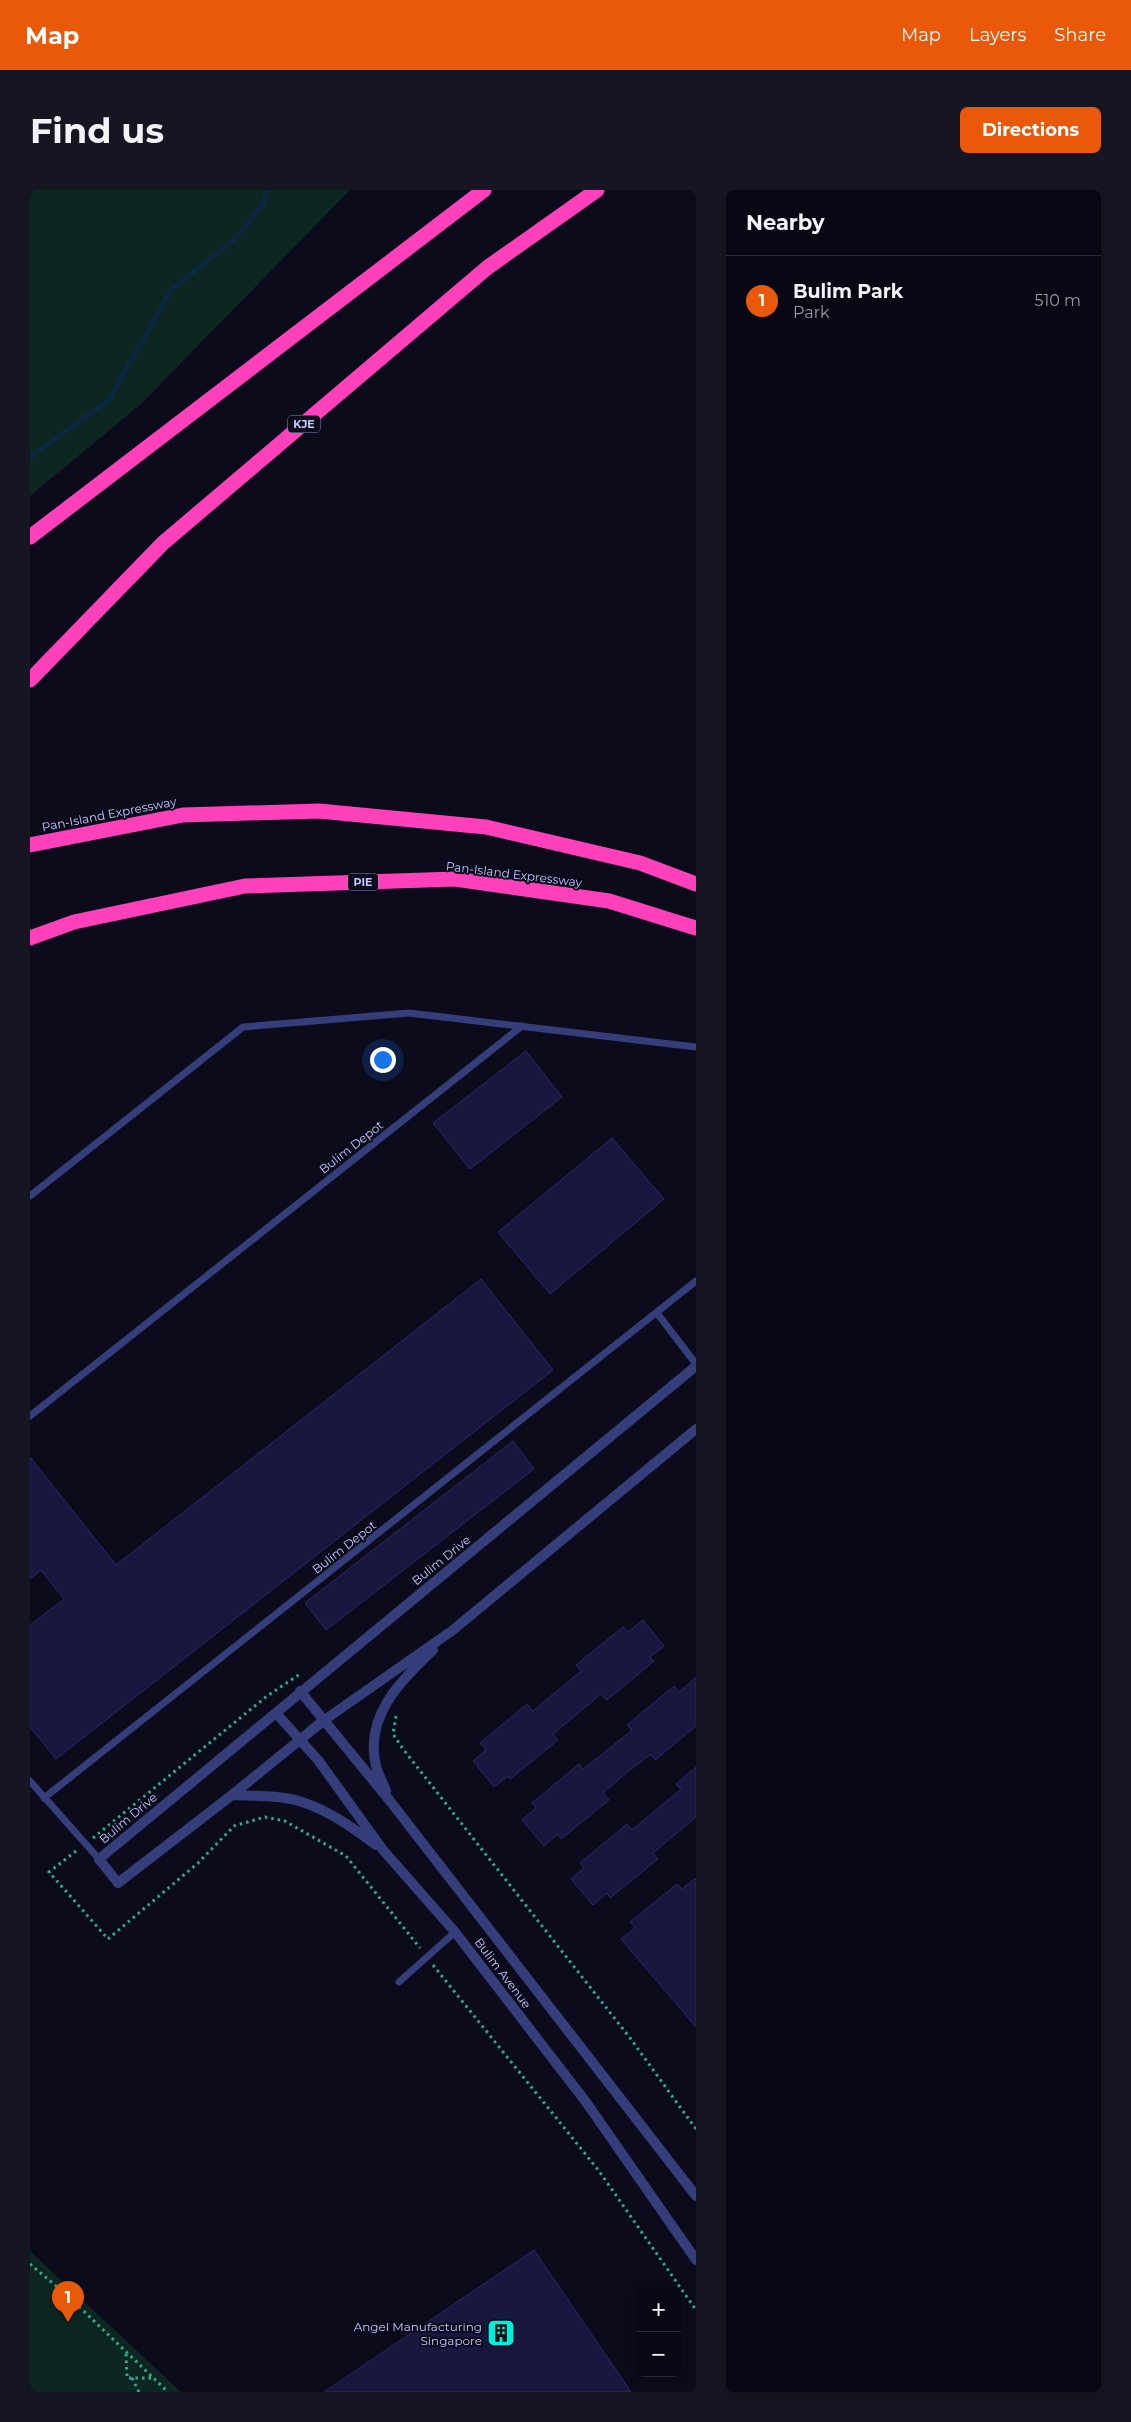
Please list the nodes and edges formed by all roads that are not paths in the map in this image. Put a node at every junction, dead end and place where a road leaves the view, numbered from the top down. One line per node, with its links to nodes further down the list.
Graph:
1 (484, 190): 3 (highway)
2 (597, 190): 4 (highway, KJE)
3 (30, 537)
4 (30, 680)
5 (30, 845): 6 (highway, Pan-Island Expressway)
6 (696, 884)
7 (696, 928): 8 (highway, Pan-Island Expressway / PIE)
8 (30, 938)
9 (522, 1026): 10 (lane); 11 (lane); 15 (lane, Bulim Depot)
10 (696, 1048)
11 (30, 1196)
12 (696, 1281): 13 (lane, Bulim Depot)
13 (657, 1313): 14 (lane); 24 (lane, Bulim Depot)
14 (696, 1365): 18 (street, Bulim Drive)
15 (30, 1416)
16 (696, 1429): 17 (street, Bulim Drive)
17 (453, 1630): 20 (street, Bulim Drive); 25 (street)
18 (300, 1691): 19 (street, Bulim Drive); 20 (street, Bulim Avenue)
19 (276, 1713): 21 (street, Bulim Avenue); 27 (street, Bulim Drive)
20 (323, 1721): 21 (street, Bulim Drive); 25 (street, Bulim Avenue)
21 (300, 1740): 23 (street, Bulim Drive); 26 (street, Bulim Avenue)
22 (30, 1781): 24 (lane)
23 (232, 1795): 26 (street); 27 (street, Bulim Drive)
24 (44, 1798): 27 (lane)
25 (390, 1801): 30 (street, Bulim Avenue)
26 (383, 1850): 28 (street, Bulim Avenue)
27 (99, 1859)
28 (456, 1932): 29 (lane); 31 (street, Bulim Avenue)
29 (399, 1982)
30 (696, 2196)
31 (696, 2260)

